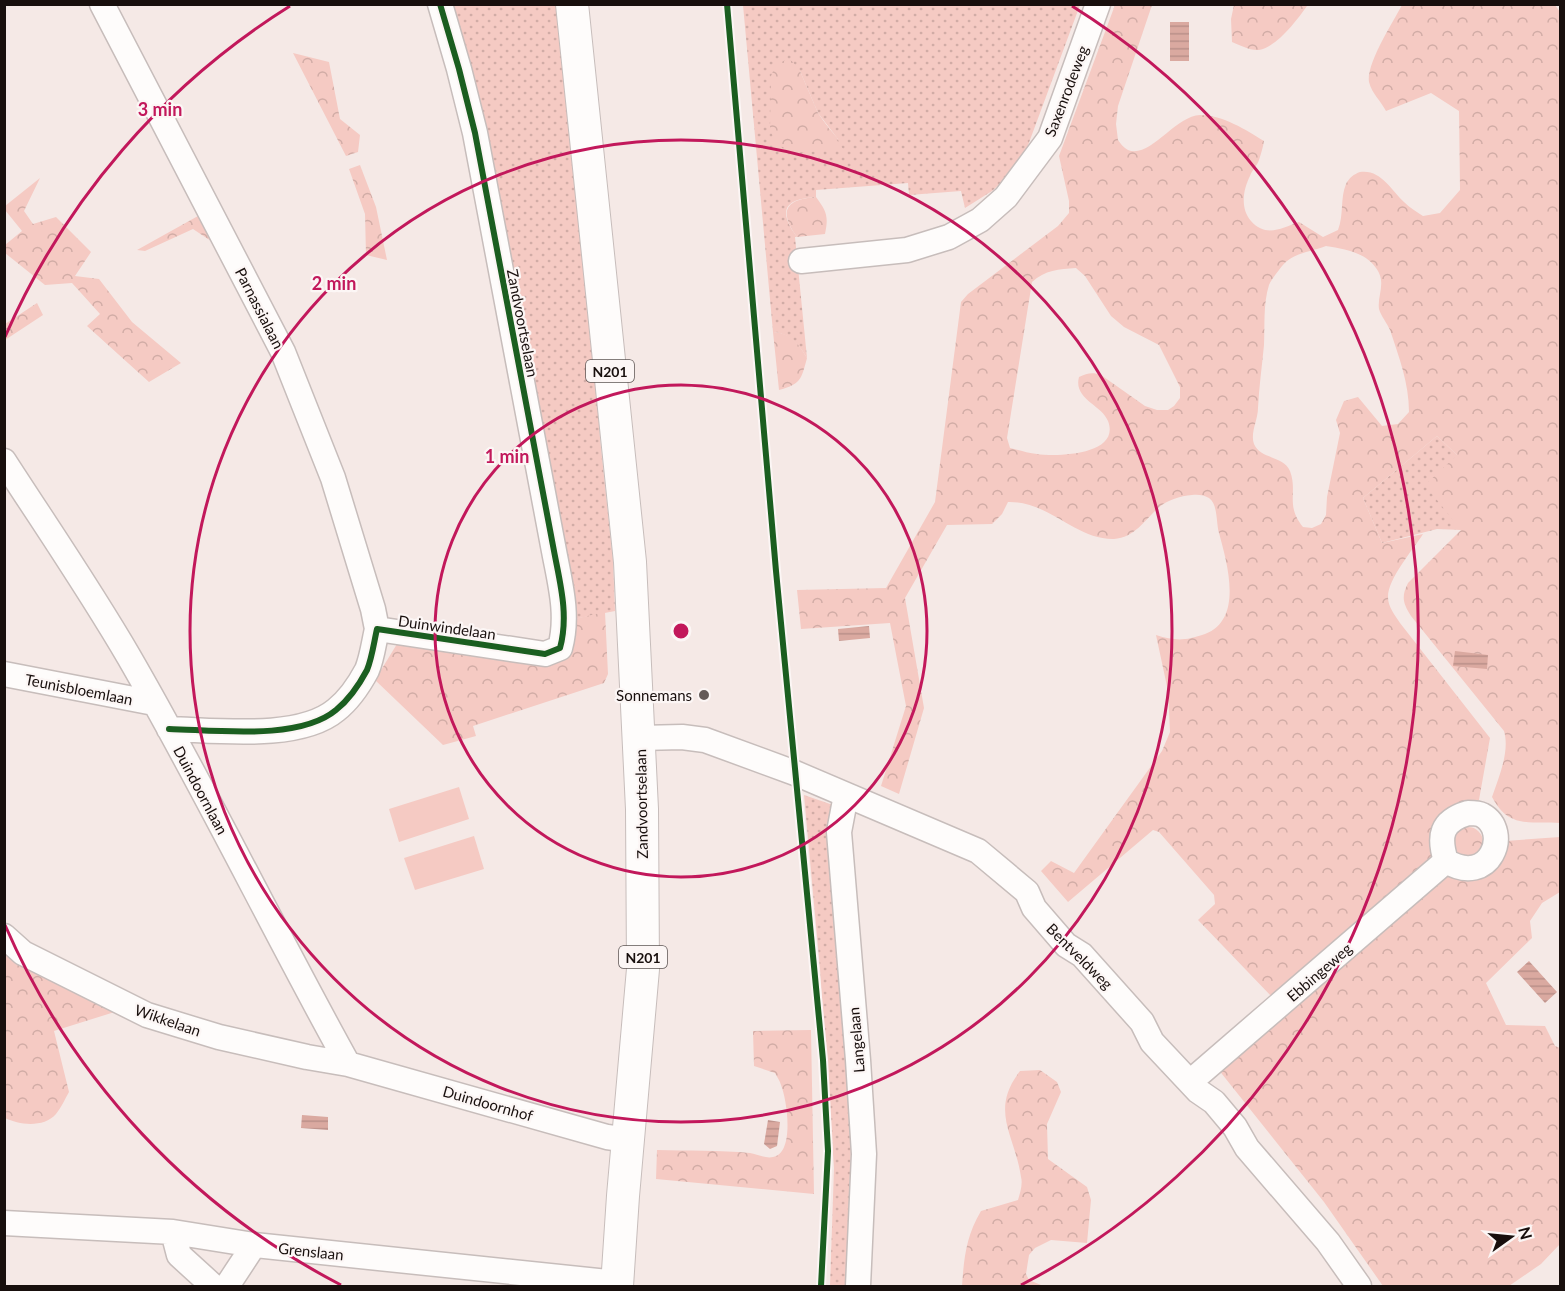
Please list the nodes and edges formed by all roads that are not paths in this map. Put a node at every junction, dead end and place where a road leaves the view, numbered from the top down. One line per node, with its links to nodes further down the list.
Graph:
1 (102, 4): 7 (street, Parnassialaan)
2 (440, 4): 8 (street, Zandvoortselaan)
3 (572, 4): 12 (main road, Zandvoortselaan / N201)
4 (1098, 4): 5 (street, Saxenrodeweg)
5 (801, 261)
6 (4, 461): 10 (street, Duindoornlaan)
7 (377, 629): 8 (street, Duinwindelaan); 11 (street, Duinwindelaan)
8 (560, 648)
9 (4, 674): 10 (street, Teunisbloemlaan)
10 (154, 703): 11 (street, Duindoornlaan)
11 (169, 729): 16 (street, Duindoornlaan)
12 (640, 738): 13 (street, Bentveldweg); 18 (main road, Zandvoortselaan / N201)
13 (846, 795): 17 (street, Bentveldweg); 25 (street, Langelaan)
14 (1446, 861): 17 (street, Ebbingeweg)
15 (4, 936): 16 (street, Wikkelaan)
16 (348, 1064): 18 (street, Duindoornhof)
17 (1191, 1082): 26 (street, Bentveldweg)
18 (628, 1140): 22 (main road, Zandvoortselaan / N201)
19 (4, 1223): 20 (street, Grenslaan)
20 (173, 1233): 21 (street, Grenslaan); 23 (street)
21 (254, 1245): 22 (street, Grenslaan); 24 (street)
22 (617, 1285)
23 (213, 1287)
24 (227, 1287)
25 (858, 1287)
26 (1359, 1287)

